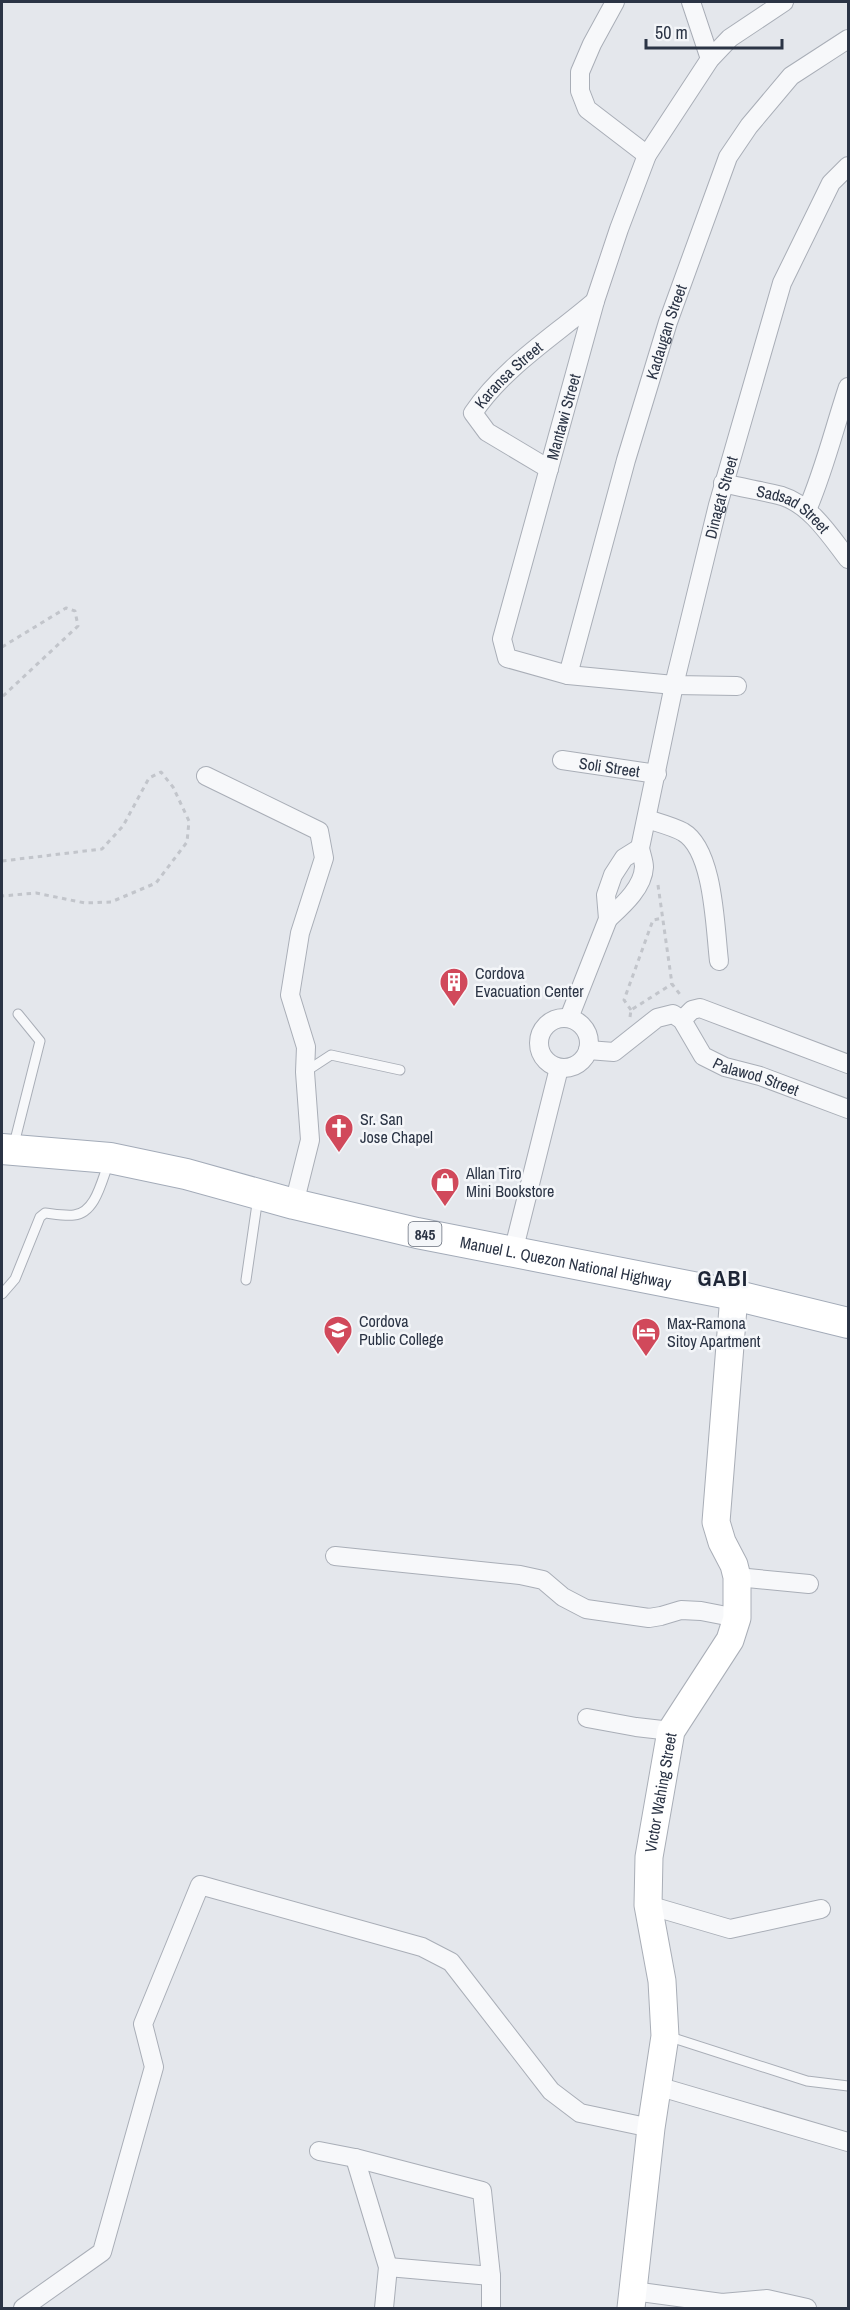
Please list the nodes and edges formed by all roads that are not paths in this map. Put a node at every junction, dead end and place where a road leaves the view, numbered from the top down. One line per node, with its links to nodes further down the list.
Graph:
1 (615, 2): 6 (street)
2 (691, 2): 5 (street)
3 (775, 4): 5 (street, Mantawi Street)
4 (849, 39): 14 (street, Kadaugan Street)
5 (710, 58): 6 (street, Mantawi Street)
6 (647, 155): 8 (street, Mantawi Street)
7 (849, 166): 11 (street, Dinagat Street)
8 (595, 301): 10 (street, Mantawi Street); 10 (street, Karansa Street)
9 (849, 387): 12 (street)
10 (549, 469): 14 (street, Mantawi Street)
11 (723, 483): 12 (street, Sadsad Street); 15 (street, Dinagat Street)
12 (807, 510): 13 (street, Sadsad Street)
13 (849, 559)
14 (568, 675): 15 (street, Mantawi Street)
15 (674, 685): 16 (street, Mantawi Street); 18 (street, Dinagat Street)
16 (737, 686)
17 (562, 760): 18 (street, Soli Street)
18 (657, 774): 20 (street, Dinagat Street)
19 (206, 776): 31 (street)
20 (647, 819): 21 (street, Dinagat Street); 23 (street)
21 (640, 848): 22 (street, Dinagat Street); 22 (street, Dinagat Street)
22 (608, 919): 26 (street, Dinagat Street)
23 (719, 961)
24 (18, 1014): 33 (lane)
25 (687, 1015): 27 (street); 28 (street); 32 (street, Palawod Street)
26 (569, 1018): 27 (street); 29 (street)
27 (588, 1050): 29 (street)
28 (849, 1064)
29 (559, 1068): 37 (street)
30 (400, 1070): 31 (lane)
31 (305, 1072): 36 (street)
32 (849, 1109)
33 (7, 1149): 34 (main road, Manuel L. Quezon National Highway / 845)
34 (110, 1158): 35 (main road, Manuel L. Quezon National Highway / 845); 39 (lane)
35 (259, 1195): 36 (main road, Manuel L. Quezon National Highway / 845); 38 (lane)
36 (294, 1204): 37 (main road, Manuel L. Quezon National Highway / 845)
37 (513, 1252): 40 (main road, Manuel L. Quezon National Highway / 845)
38 (246, 1280)
39 (2, 1294)
40 (734, 1295): 41 (main road, Manuel L. Quezon National Highway / 845); 43 (street, Victor Wahing Street)
41 (849, 1323)
42 (335, 1556): 45 (street)
43 (737, 1576): 44 (street); 45 (street, Victor Wahing Street)
44 (809, 1584)
45 (737, 1618): 47 (street, Victor Wahing Street)
46 (587, 1718): 47 (street)
47 (671, 1731): 48 (street, Victor Wahing Street)
48 (648, 1905): 49 (street); 50 (street, Victor Wahing Street)
49 (821, 1909)
50 (664, 2036): 51 (street, Victor Wahing Street); 52 (lane)
51 (657, 2086): 53 (street, Victor Wahing Street); 54 (street)
52 (849, 2086)
53 (651, 2128): 59 (street, Victor Wahing Street); 60 (street)
54 (849, 2142)
55 (320, 2151): 56 (street)
56 (355, 2158): 57 (street); 58 (street)
57 (388, 2267): 58 (street); 61 (street)
58 (490, 2276): 62 (street)
59 (632, 2300): 63 (street)
60 (23, 2308)
61 (384, 2308)
62 (491, 2308)
63 (807, 2308)

